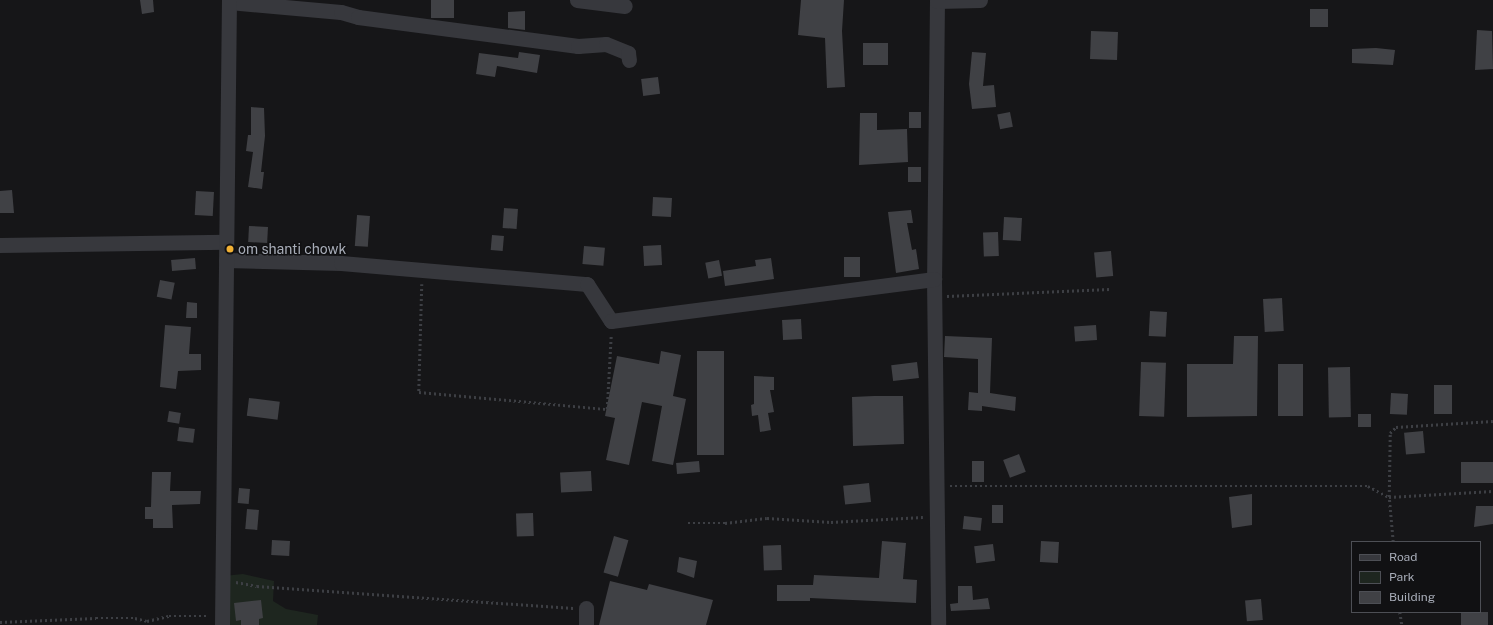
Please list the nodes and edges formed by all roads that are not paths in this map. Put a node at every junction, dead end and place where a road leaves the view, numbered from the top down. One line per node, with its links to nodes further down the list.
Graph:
1 (577, 0): 5 (street)
2 (980, 0): 4 (street)
3 (229, 1): 6 (street); 7 (street)
4 (937, 1): 10 (street)
5 (625, 6)
6 (629, 60)
7 (226, 242): 8 (street); 9 (street)
8 (0, 245)
9 (226, 260): 10 (street); 12 (street)
10 (934, 280): 14 (street)
11 (586, 608): 13 (street)
12 (222, 619)
13 (586, 625)
14 (938, 625)

